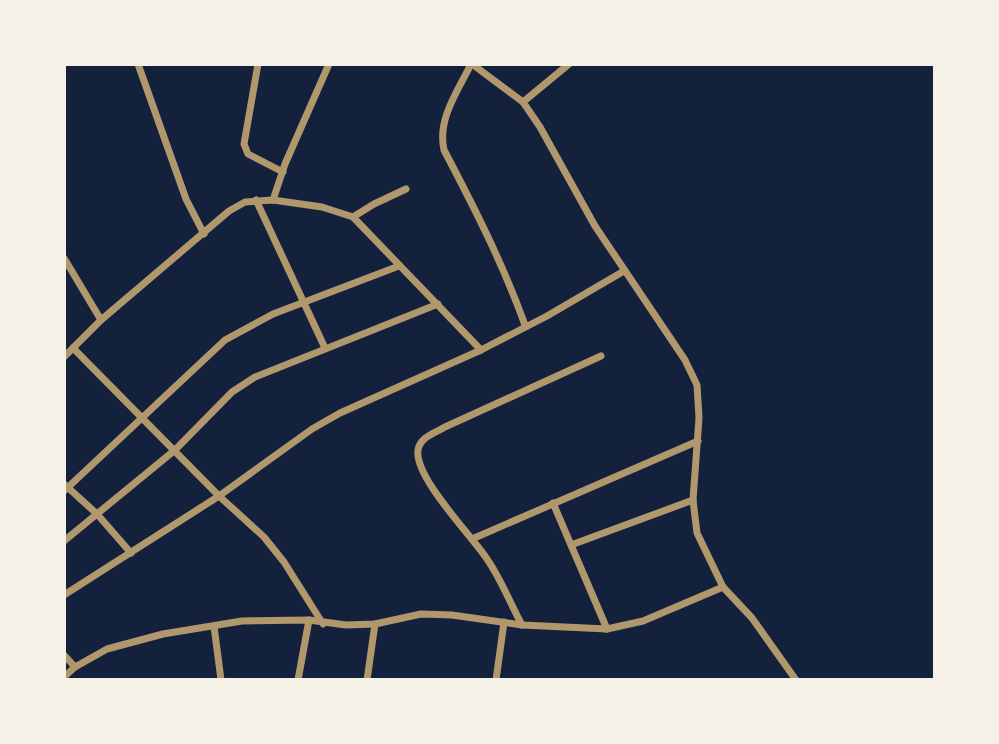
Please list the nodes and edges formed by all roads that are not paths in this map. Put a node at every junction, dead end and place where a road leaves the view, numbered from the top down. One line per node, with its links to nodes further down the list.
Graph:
1 (138, 64): 12 (street)
2 (258, 64): 7 (street)
3 (329, 64): 7 (street)
4 (471, 64): 6 (street); 19 (street)
5 (569, 64): 6 (street)
6 (523, 102): 15 (street)
7 (283, 172): 10 (street)
8 (406, 189): 11 (street)
9 (256, 200): 10 (street); 12 (street); 16 (street)
10 (273, 200): 11 (street)
11 (353, 217): 14 (street)
12 (204, 234): 18 (street)
13 (64, 258): 18 (street)
14 (399, 266): 16 (street); 17 (street)
15 (624, 271): 19 (street); 26 (street)
16 (302, 303): 21 (street); 25 (street)
17 (438, 304): 21 (street); 22 (street)
18 (101, 320): 20 (street)
19 (525, 325): 22 (street)
20 (73, 348): 24 (street); 25 (street)
21 (325, 348): 27 (street)
22 (481, 350): 29 (street)
23 (601, 356): 33 (street)
24 (64, 357)
25 (144, 418): 27 (street); 28 (street)
26 (698, 441): 30 (street); 31 (street)
27 (175, 450): 29 (street); 32 (street)
28 (65, 487): 32 (street)
29 (219, 496): 36 (street); 41 (street)
30 (693, 500): 35 (street); 37 (street)
31 (553, 503): 33 (street); 35 (street)
32 (97, 514): 34 (street); 36 (street)
33 (472, 539): 43 (street)
34 (64, 541)
35 (571, 545): 45 (street)
36 (131, 553): 38 (street)
37 (723, 587): 45 (street); 53 (street)
38 (64, 595)
39 (309, 620): 41 (street); 44 (street); 50 (street)
40 (504, 622): 42 (street); 43 (street); 52 (street)
41 (323, 624): 42 (street)
42 (375, 624): 51 (street)
43 (522, 625): 45 (street)
44 (214, 626): 47 (street); 49 (street)
45 (607, 629)
46 (64, 655): 47 (street)
47 (75, 667): 48 (street)
48 (64, 677)
49 (221, 680)
50 (298, 680)
51 (367, 680)
52 (496, 680)
53 (796, 680)

